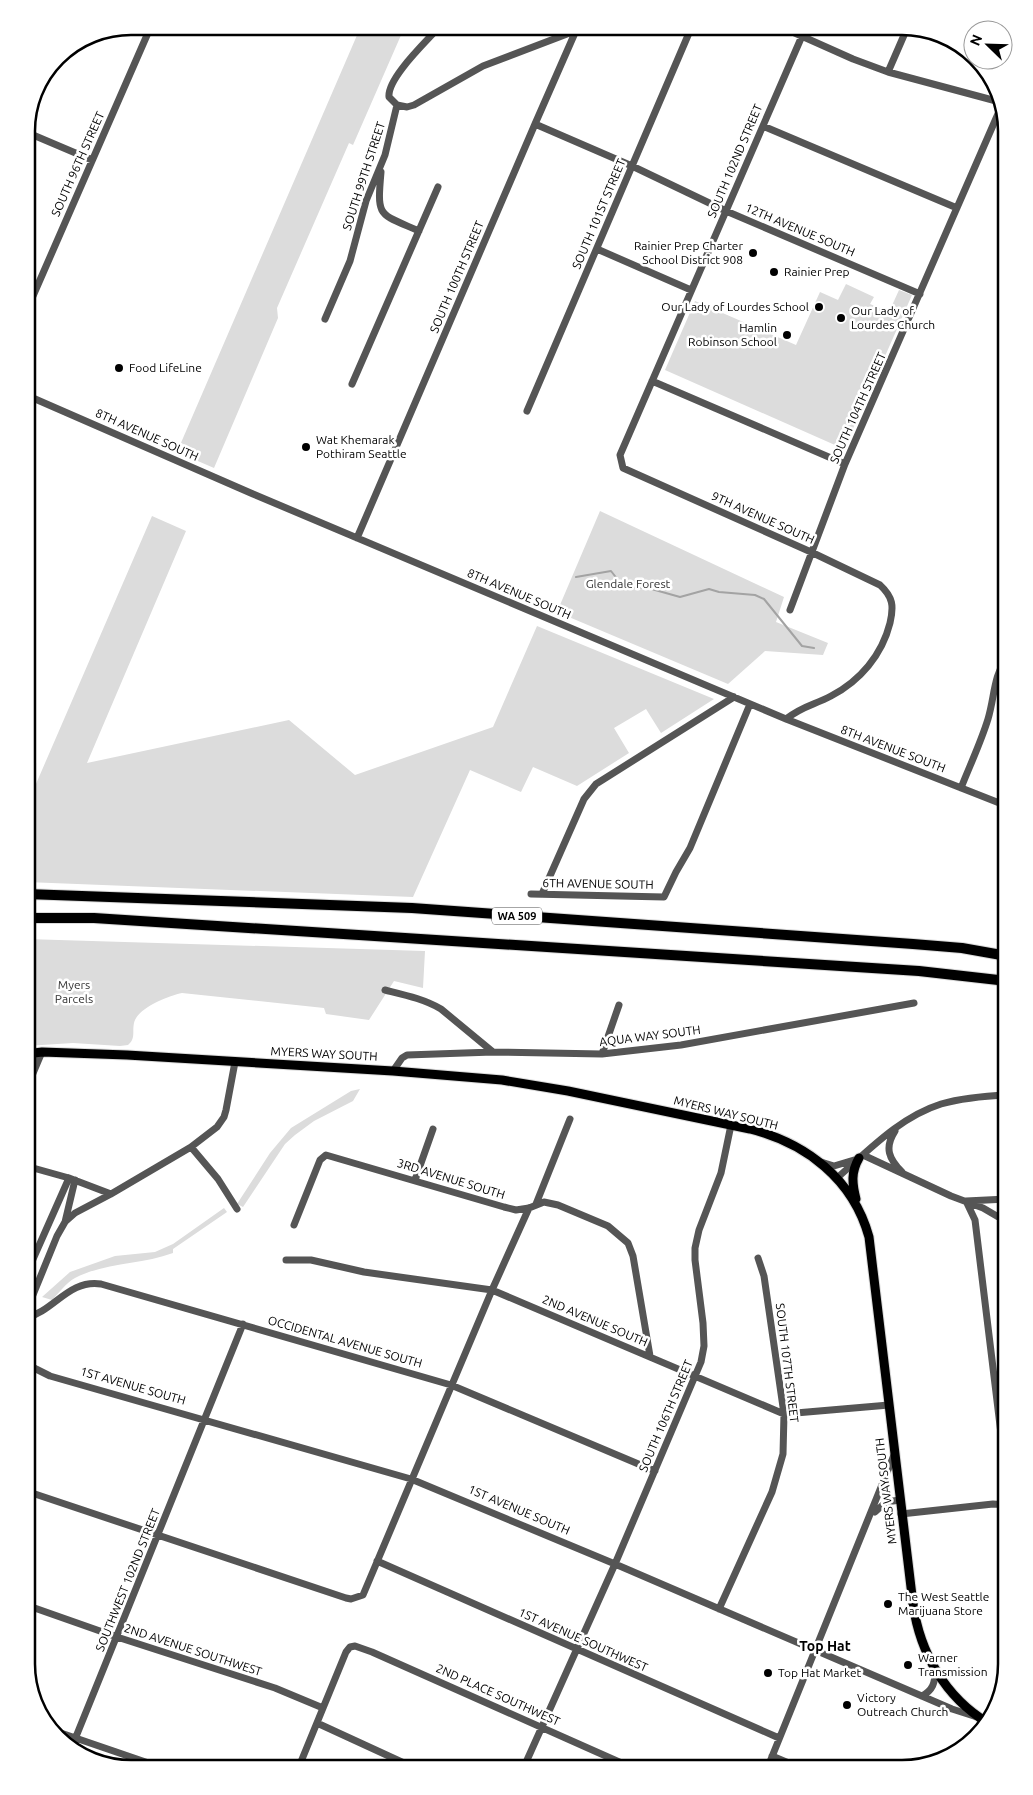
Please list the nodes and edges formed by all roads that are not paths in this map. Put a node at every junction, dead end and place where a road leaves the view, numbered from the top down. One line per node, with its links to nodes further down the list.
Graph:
1 (147, 35): 15 (street, SOUTH 96TH STREET)
2 (433, 35): 10 (street, SOUTH 99TH STREET)
3 (560, 35): 10 (street)
4 (575, 35): 12 (street, SOUTH 100TH STREET)
5 (688, 35): 16 (street, SOUTH 101ST STREET)
6 (904, 35): 8 (street)
7 (802, 36): 8 (street); 13 (street, SOUTH 102ND STREET)
8 (888, 72): 9 (street)
9 (993, 100)
10 (397, 105): 17 (street, SOUTH 99TH STREET)
11 (997, 117): 19 (street, SOUTH 104TH STREET)
12 (534, 124): 16 (street, 12TH AVENUE SOUTH); 33 (street, SOUTH 100TH STREET)
13 (763, 126): 19 (street); 20 (street, SOUTH 102ND STREET)
14 (35, 136): 15 (street)
15 (92, 160): 24 (street, SOUTH 96TH STREET)
16 (632, 166): 20 (street, 12TH AVENUE SOUTH); 22 (street, SOUTH 101ST STREET)
17 (381, 168): 21 (street); 26 (street, SOUTH 99TH STREET)
18 (438, 187): 21 (street)
19 (957, 208): 25 (street, SOUTH 104TH STREET)
20 (726, 211): 23 (street, SOUTH 102ND STREET); 25 (street, 12TH AVENUE SOUTH)
21 (419, 231): 28 (street)
22 (597, 250): 23 (street); 30 (street, SOUTH 101ST STREET)
23 (691, 290): 27 (street, SOUTH 102ND STREET)
24 (35, 291)
25 (920, 294): 32 (street, SOUTH 104TH STREET)
26 (325, 319)
27 (652, 381): 31 (street, SOUTH 102ND STREET); 32 (street)
28 (352, 384)
29 (35, 399): 33 (street, 8TH AVENUE SOUTH)
30 (527, 411)
31 (620, 461): 34 (street, 9TH AVENUE SOUTH)
32 (845, 464): 34 (street, SOUTH 104TH STREET)
33 (358, 538): 37 (street, 8TH AVENUE SOUTH)
34 (811, 552): 35 (street, SOUTH 104TH STREET); 39 (street, 9TH AVENUE SOUTH)
35 (790, 610)
36 (998, 675): 40 (street)
37 (734, 697): 38 (street, 8TH AVENUE SOUTH); 44 (street)
38 (750, 704): 39 (street, 8TH AVENUE SOUTH); 44 (street, 6TH AVENUE SOUTH)
39 (786, 719): 40 (street, 8TH AVENUE SOUTH)
40 (961, 788): 41 (street, 8TH AVENUE SOUTH)
41 (998, 802)
42 (35, 894): 46 (highway, WA 509)
43 (531, 894): 44 (street, 6TH AVENUE SOUTH)
44 (542, 894)
45 (35, 918): 47 (highway)
46 (998, 954)
47 (998, 980)
48 (385, 990): 52 (street)
49 (914, 1003): 54 (street, AQUA WAY SOUTH)
50 (619, 1005): 54 (street)
51 (42, 1052): 53 (main road, MYERS WAY SOUTH); 55 (main road, MYERS WAY SOUTH); 56 (street)
52 (493, 1052): 54 (street, AQUA WAY SOUTH); 57 (street, AQUA WAY SOUTH)
53 (35, 1053)
54 (602, 1054)
55 (235, 1062): 57 (main road, MYERS WAY SOUTH); 63 (street)
56 (35, 1069)
57 (393, 1071): 60 (main road, MYERS WAY SOUTH)
58 (998, 1096): 61 (street)
59 (570, 1119): 74 (street)
60 (731, 1126): 64 (main road, MYERS WAY SOUTH); 90 (street, SOUTH 106TH STREET)
61 (898, 1126): 65 (street); 67 (street)
62 (433, 1129): 70 (street)
63 (191, 1147): 71 (street); 77 (street)
64 (812, 1156): 65 (street); 68 (main road, MYERS WAY SOUTH)
65 (861, 1157): 67 (street); 68 (street); 75 (main road)
66 (35, 1169): 69 (street)
67 (906, 1175): 73 (street)
68 (838, 1178): 75 (main road, MYERS WAY SOUTH)
69 (72, 1179): 71 (street); 79 (street); 81 (street)
70 (415, 1180): 76 (street, 3RD AVENUE SOUTH); 80 (street, 3RD AVENUE SOUTH)
71 (111, 1194): 79 (street)
72 (998, 1199): 73 (street)
73 (966, 1201): 78 (street); 92 (street)
74 (536, 1204): 76 (street); 88 (street)
75 (858, 1206): 94 (main road, MYERS WAY SOUTH)
76 (529, 1208): 85 (street)
77 (237, 1209)
78 (998, 1216)
79 (65, 1222): 84 (street)
80 (294, 1225)
81 (35, 1256)
82 (758, 1258): 95 (street, SOUTH 107TH STREET)
83 (286, 1260): 85 (street, 2ND AVENUE SOUTH)
84 (35, 1290)
85 (492, 1290): 88 (street, 2ND AVENUE SOUTH); 91 (street)
86 (35, 1314): 87 (street, OCCIDENTAL AVENUE SOUTH)
87 (243, 1324): 91 (street, OCCIDENTAL AVENUE SOUTH); 96 (street)
88 (650, 1356): 90 (street, 2ND AVENUE SOUTH)
89 (35, 1369): 96 (street, 1ST AVENUE SOUTH)
90 (696, 1376): 95 (street, 2ND AVENUE SOUTH); 98 (street, SOUTH 106TH STREET)
91 (451, 1385): 98 (street, OCCIDENTAL AVENUE SOUTH); 99 (street)
92 (997, 1394): 93 (street)
93 (998, 1403)
94 (889, 1405): 95 (street, 2ND AVENUE SOUTH); 97 (main road, MYERS WAY SOUTH)
95 (784, 1414): 109 (street, SOUTH 107TH STREET)
96 (204, 1419): 99 (street, 1ST AVENUE SOUTH); 105 (street, SOUTHWEST 102ND STREET)
97 (894, 1455): 101 (main road, MYERS WAY SOUTH); 104 (street)
98 (655, 1471): 107 (street, SOUTH 106TH STREET)
99 (411, 1479): 106 (street); 107 (street, 1ST AVENUE SOUTH)
100 (35, 1494): 105 (street)
101 (900, 1500): 103 (main road, MYERS WAY SOUTH); 104 (street)
102 (998, 1504): 103 (street)
103 (902, 1514): 113 (main road, MYERS WAY SOUTH)
104 (866, 1528): 112 (street)
105 (158, 1536): 106 (street); 110 (street, SOUTHWEST 102ND STREET)
106 (377, 1561): 111 (street, 1ST AVENUE SOUTHWEST)
107 (615, 1564): 109 (street, 1ST AVENUE SOUTH); 111 (street, SOUTH 106TH STREET)
108 (35, 1608): 110 (street, 2ND AVENUE SOUTHWEST)
109 (719, 1609): 112 (street, 1ST AVENUE SOUTH)
110 (117, 1637): 115 (street, 2ND AVENUE SOUTHWEST); 121 (street, SOUTHWEST 102ND STREET)
111 (576, 1650): 119 (street, SOUTH 106TH STREET); 122 (street, 1ST AVENUE SOUTHWEST)
112 (814, 1650): 114 (street, 1ST AVENUE SOUTH); 122 (street)
113 (935, 1671): 114 (street); 116 (main road, MYERS WAY SOUTH)
114 (922, 1696): 117 (street, 1ST AVENUE SOUTH)
115 (323, 1708): 118 (street); 119 (street, 2ND PLACE SOUTHWEST)
116 (981, 1719)
117 (980, 1720)
118 (317, 1723): 126 (street); 127 (street)
119 (542, 1727): 128 (street, SOUTH 106TH STREET); 129 (street, 2ND PLACE SOUTHWEST)
120 (66, 1734): 121 (street)
121 (76, 1737): 123 (street, SOUTHWEST 102ND STREET); 125 (street)
122 (779, 1738): 124 (street)
123 (74, 1741)
124 (772, 1756): 130 (street); 131 (street)
125 (143, 1760)
126 (302, 1760)
127 (397, 1760)
128 (527, 1760)
129 (616, 1760)
130 (770, 1760)
131 (782, 1760)

